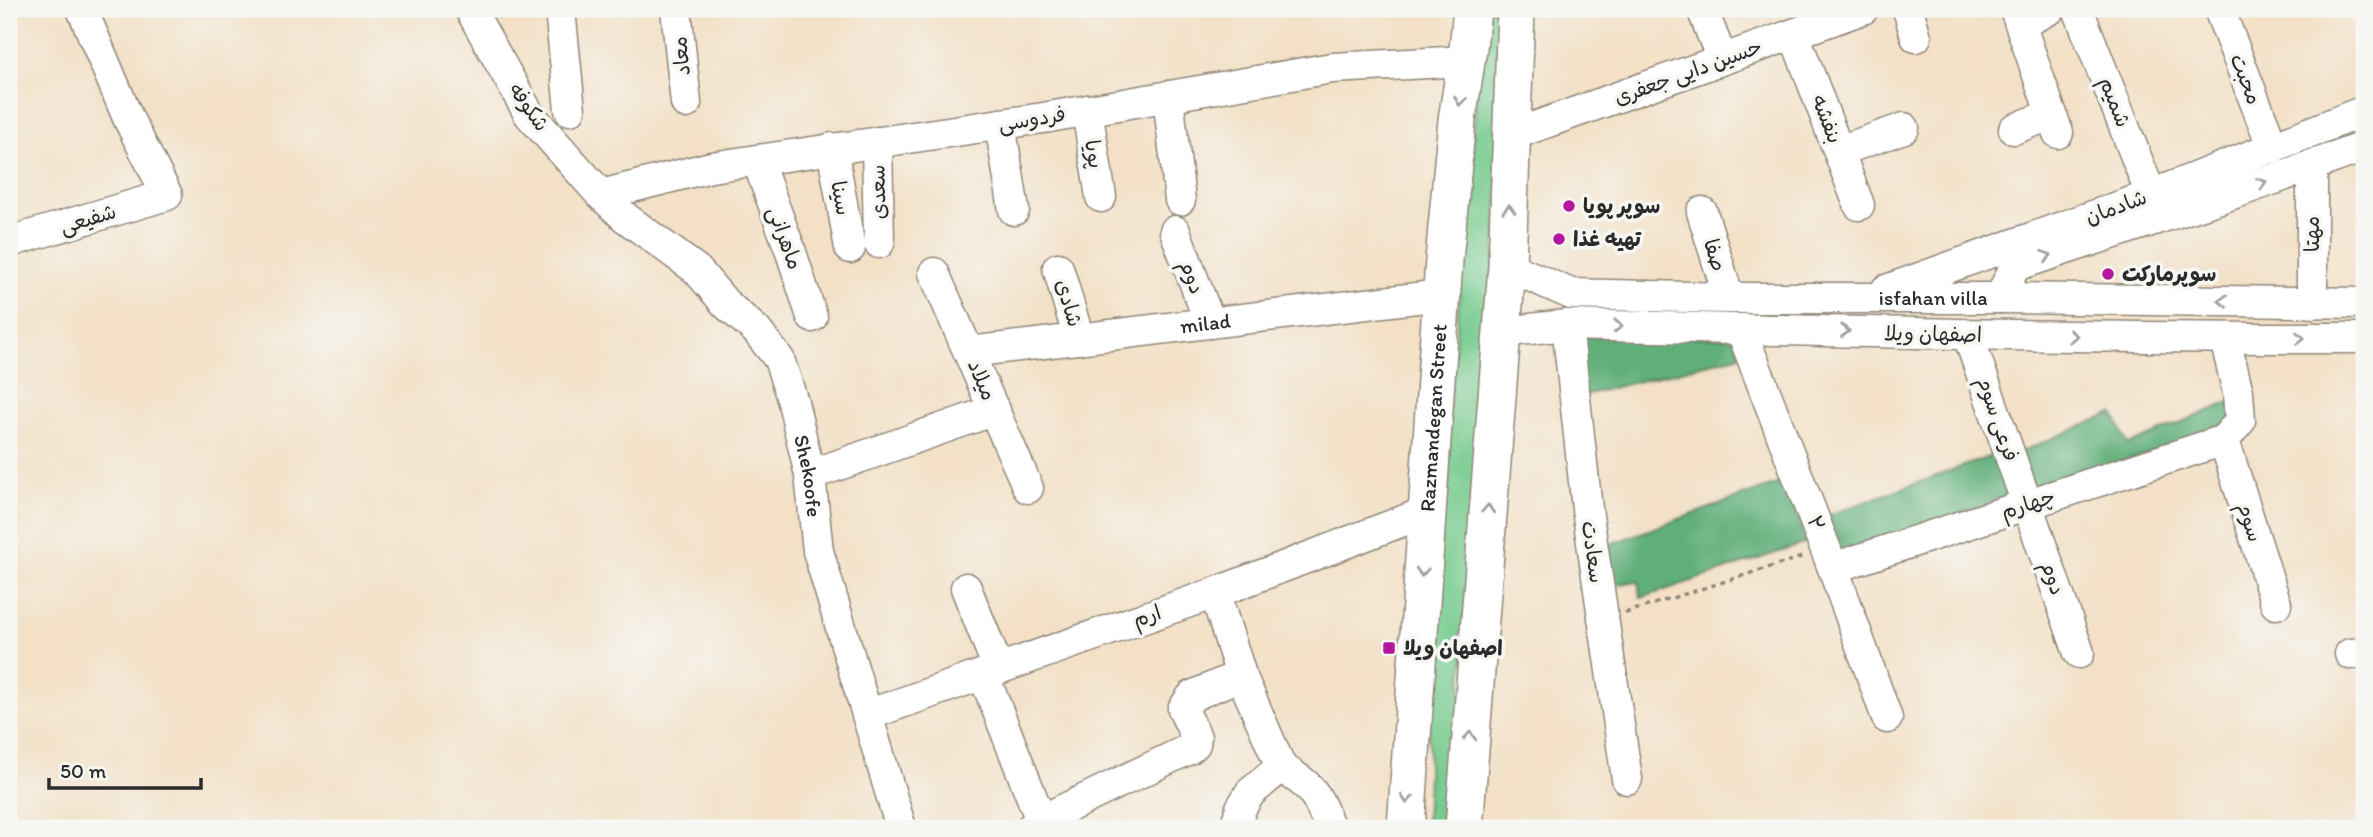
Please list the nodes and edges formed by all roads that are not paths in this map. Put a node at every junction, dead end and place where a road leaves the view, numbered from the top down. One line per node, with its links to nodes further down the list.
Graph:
1 (82, 9): 40 (street, شفیعی)
2 (470, 9): 32 (street, شکوفه)
3 (560, 9): 18 (street)
4 (676, 9): 17 (street, معاد)
5 (1472, 9): 15 (main road, Razmandegan Street)
6 (1516, 9): 24 (main road)
7 (1702, 9): 14 (street)
8 (2050, 9): 12 (street)
9 (2078, 9): 33 (street, شمیم)
10 (2220, 9): 28 (street, محبت)
11 (1848, 11): 13 (street, حسین دایی جعفری)
12 (2018, 17): 23 (street)
13 (1794, 33): 14 (street, حسین دایی جعفری); 29 (street, بنفشه)
14 (1722, 59): 24 (street, حسین دایی جعفری)
15 (1466, 61): 16 (street, فردوسی); 46 (main road, Razmandegan Street, one-way to 46)
16 (1168, 96): 19 (street, فردوسی); 35 (street)
17 (686, 103)
18 (570, 110)
19 (1087, 110): 21 (street, فردوسی); 34 (street, پویا)
20 (2364, 111): 28 (street, شادمان)
21 (1000, 124): 25 (street, فردوسی); 37 (street)
22 (1904, 128): 29 (street)
23 (2014, 128)
24 (1512, 135): 43 (main road, one-way to 24)
25 (877, 142): 27 (street, فردوسی); 41 (street, سعدی)
26 (2364, 147): 31 (street, شادمان)
27 (832, 148): 30 (street, فردوسی); 42 (street, سینا)
28 (2273, 148): 33 (street, شادمان)
29 (1839, 150): 36 (street, بنفشه)
30 (757, 160): 32 (street, فردوسی); 52 (street, ماهرانی)
31 (2312, 165): 49 (street, شادمان, one-way to 31); 50 (street, مهتا)
32 (601, 195): 64 (street, Shekoofe)
33 (2151, 195): 48 (street, شادمان)
34 (1101, 197)
35 (1180, 200)
36 (1859, 205)
37 (1014, 209)
38 (1702, 212): 47 (street, صفا)
39 (1175, 231): 53 (street, دوم)
40 (9, 242)
41 (879, 243)
42 (850, 248)
43 (1507, 266): 47 (street, isfahan villa); 56 (main road)
44 (1058, 268): 59 (street, شادی)
45 (934, 273): 61 (street, میلاد)
46 (1441, 295): 53 (street, milad); 67 (main road, Razmandegan Street)
47 (1729, 298): 48 (street, isfahan villa)
48 (1866, 298): 49 (street, isfahan villa)
49 (2000, 298): 50 (street, isfahan villa, one-way to 49)
50 (2312, 303): 51 (street, isfahan villa)
51 (2364, 303)
52 (812, 317)
53 (1210, 323): 59 (street, milad)
54 (1567, 325): 55 (street, اصفهان ویلا, one-way to 55); 56 (street, اصفهان ویلا); 78 (street, سعادت)
55 (1741, 329): 57 (street, اصفهان ویلا, one-way to 57); 68 (street, ۲)
56 (1501, 332): 84 (main road, one-way to 56)
57 (1968, 335): 60 (street, اصفهان ویلا, one-way to 60); 66 (street, فرعی سوم)
58 (2364, 338): 60 (street, اصفهان ویلا, one-way to 58)
59 (1079, 339): 61 (street, milad)
60 (2225, 339): 63 (street)
61 (970, 352): 62 (street, میلاد)
62 (995, 410): 64 (street); 65 (street, میلاد)
63 (2224, 440): 66 (street, چهارم); 71 (street, سوم)
64 (810, 475): 75 (street, Shekoofe)
65 (1028, 488)
66 (2028, 504): 68 (street, چهارم); 72 (street, دوم)
67 (1426, 512): 70 (street, ارم); 83 (main road, Razmandegan Street, one-way to 83)
68 (1830, 559): 76 (street, ۲)
69 (966, 587): 73 (street)
70 (1214, 593): 73 (street, ارم); 74 (street)
71 (2276, 604)
72 (2079, 653)
73 (991, 672): 75 (street, ارم); 79 (street)
74 (1241, 675): 77 (street); 79 (street)
75 (867, 715): 80 (street, Shekoofe)
76 (1887, 718)
77 (1280, 767): 81 (street); 82 (street)
78 (1627, 779)
79 (1045, 824)
80 (901, 828)
81 (1235, 828)
82 (1330, 828)
83 (1406, 828)
84 (1464, 828)

